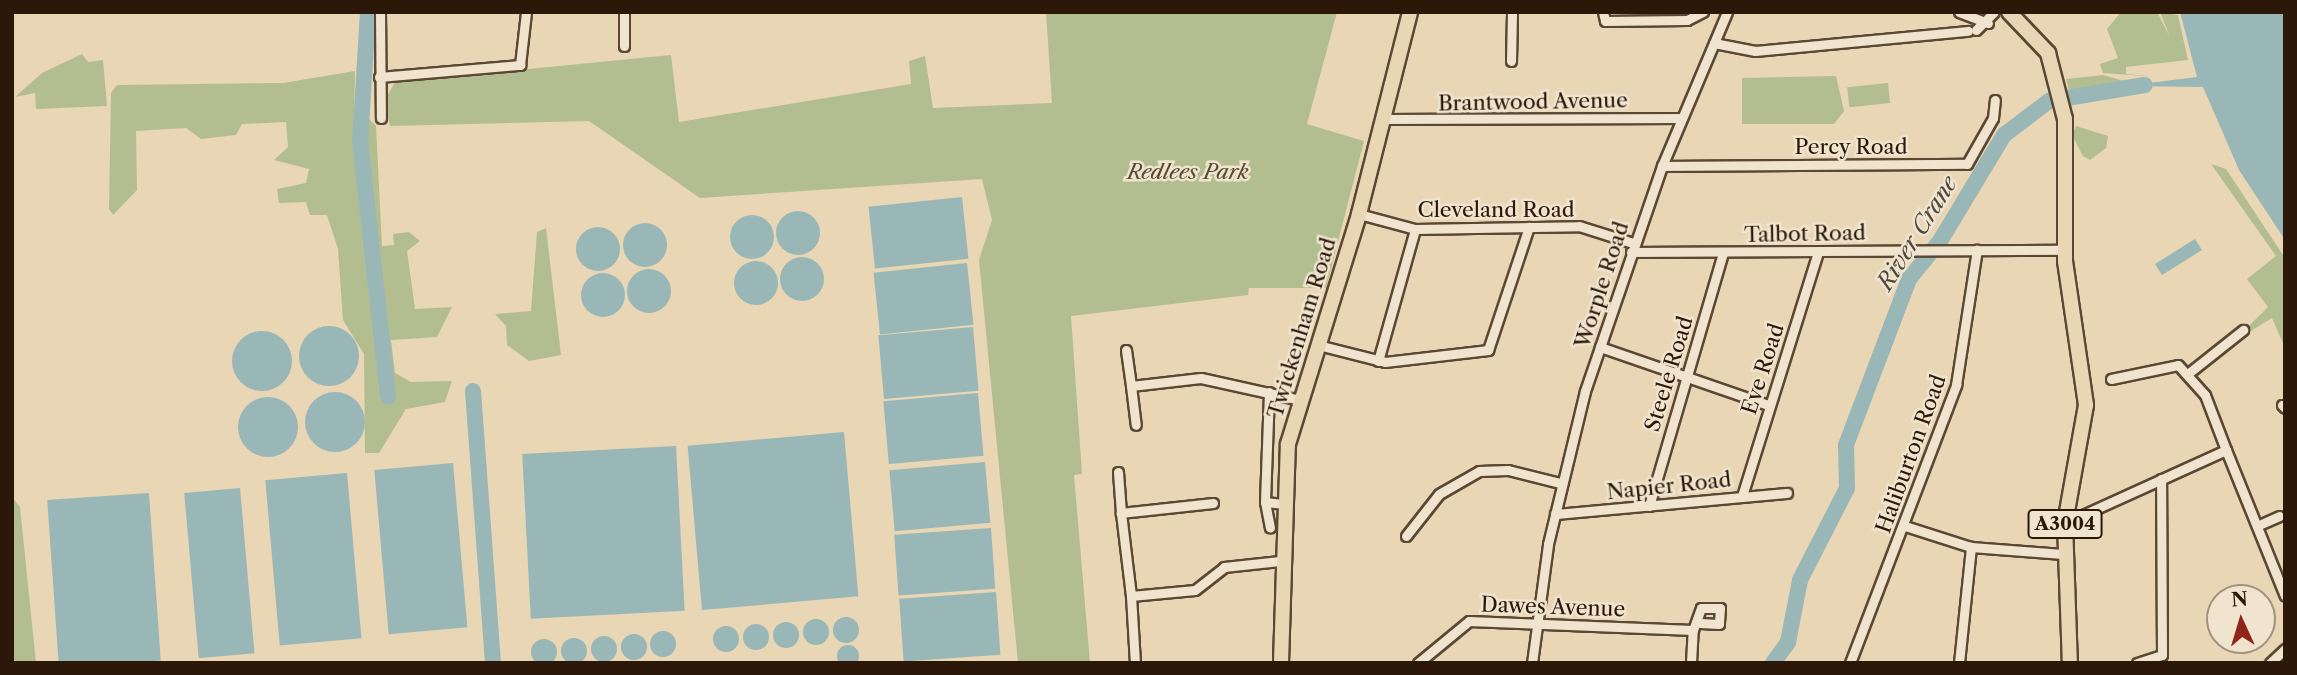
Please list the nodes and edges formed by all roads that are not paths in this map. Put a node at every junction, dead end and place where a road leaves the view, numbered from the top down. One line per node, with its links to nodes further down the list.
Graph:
1 (380, 12): 16 (street)
2 (526, 12): 16 (street)
3 (624, 12): 14 (street)
4 (1410, 12): 20 (main road, Twickenham Road)
5 (1512, 12): 15 (street)
6 (1603, 12): 7 (street)
7 (1703, 12)
8 (1727, 12): 13 (street, Worple Road)
9 (1959, 12): 12 (street)
10 (1994, 12): 12 (street)
11 (2013, 13): 27 (main road, A3004)
12 (1988, 23): 13 (street)
13 (1714, 43): 19 (street, Worple Road)
14 (624, 46)
15 (1511, 61)
16 (379, 77): 18 (street)
17 (1995, 100): 21 (street, Percy Road)
18 (381, 118)
19 (1682, 118): 20 (street, Brantwood Avenue); 21 (street, Worple Road)
20 (1385, 119): 22 (main road, Twickenham Road)
21 (1662, 166): 25 (street, Worple Road)
22 (1359, 214): 24 (street, Cleveland Road); 31 (main road, Twickenham Road)
23 (1529, 227): 24 (street, Cleveland Road); 25 (street, Cleveland Road); 34 (street)
24 (1415, 229): 34 (street)
25 (1632, 248): 29 (street, Talbot Road); 32 (street, Worple Road)
26 (1977, 250): 27 (street, Talbot Road); 28 (street, Talbot Road); 58 (street, Haliburton Road)
27 (2064, 250): 56 (main road, A3004)
28 (1818, 252): 29 (street, Talbot Road); 41 (street, Eve Road)
29 (1723, 253): 36 (street, Steele Road)
30 (2243, 330): 35 (street)
31 (1318, 345): 34 (street); 40 (main road, Twickenham Road)
32 (1600, 347): 36 (street); 46 (street, Worple Road)
33 (1126, 350): 38 (street)
34 (1378, 361)
35 (2190, 372): 37 (street); 43 (street)
36 (1686, 377): 41 (street); 52 (street, Steele Road)
37 (2110, 379)
38 (1132, 386): 39 (street); 42 (street)
39 (1269, 392): 40 (street); 49 (street)
40 (1300, 400): 51 (main road, Twickenham Road)
41 (1768, 405): 48 (street, Eve Road)
42 (1136, 425)
43 (2226, 450): 45 (street); 57 (street)
44 (1118, 472): 53 (street)
45 (2161, 479): 56 (street); 76 (street)
46 (1560, 483): 54 (street, Worple Road); 60 (street)
47 (1787, 493): 48 (street, Napier Road)
48 (1742, 496): 52 (street, Napier Road)
49 (1265, 502): 51 (street); 59 (street)
50 (1213, 503): 53 (street)
51 (1283, 503): 63 (main road, Twickenham Road)
52 (1649, 506): 54 (street, Napier Road)
53 (1121, 513): 64 (street)
54 (1555, 514): 66 (street, Worple Road)
55 (2279, 516): 57 (street)
56 (2065, 523): 62 (main road, A3004)
57 (2259, 525): 65 (street)
58 (1906, 526): 61 (street); 73 (street, Haliburton Road)
59 (1270, 528)
60 (1406, 536)
61 (1971, 547): 62 (street); 74 (street)
62 (2063, 554): 75 (main road, A3004)
63 (1280, 561): 64 (street); 69 (main road, Twickenham Road)
64 (1131, 596): 68 (street)
65 (2285, 596)
66 (1534, 623): 70 (street, Dawes Avenue); 71 (street, Worple Road); 72 (street, Dawes Avenue)
67 (2284, 648): 77 (street)
68 (1135, 663)
69 (1281, 663)
70 (1418, 663)
71 (1532, 663)
72 (1691, 663)
73 (1850, 663)
74 (1959, 663)
75 (2070, 663)
76 (2137, 663)
77 (2270, 663)

